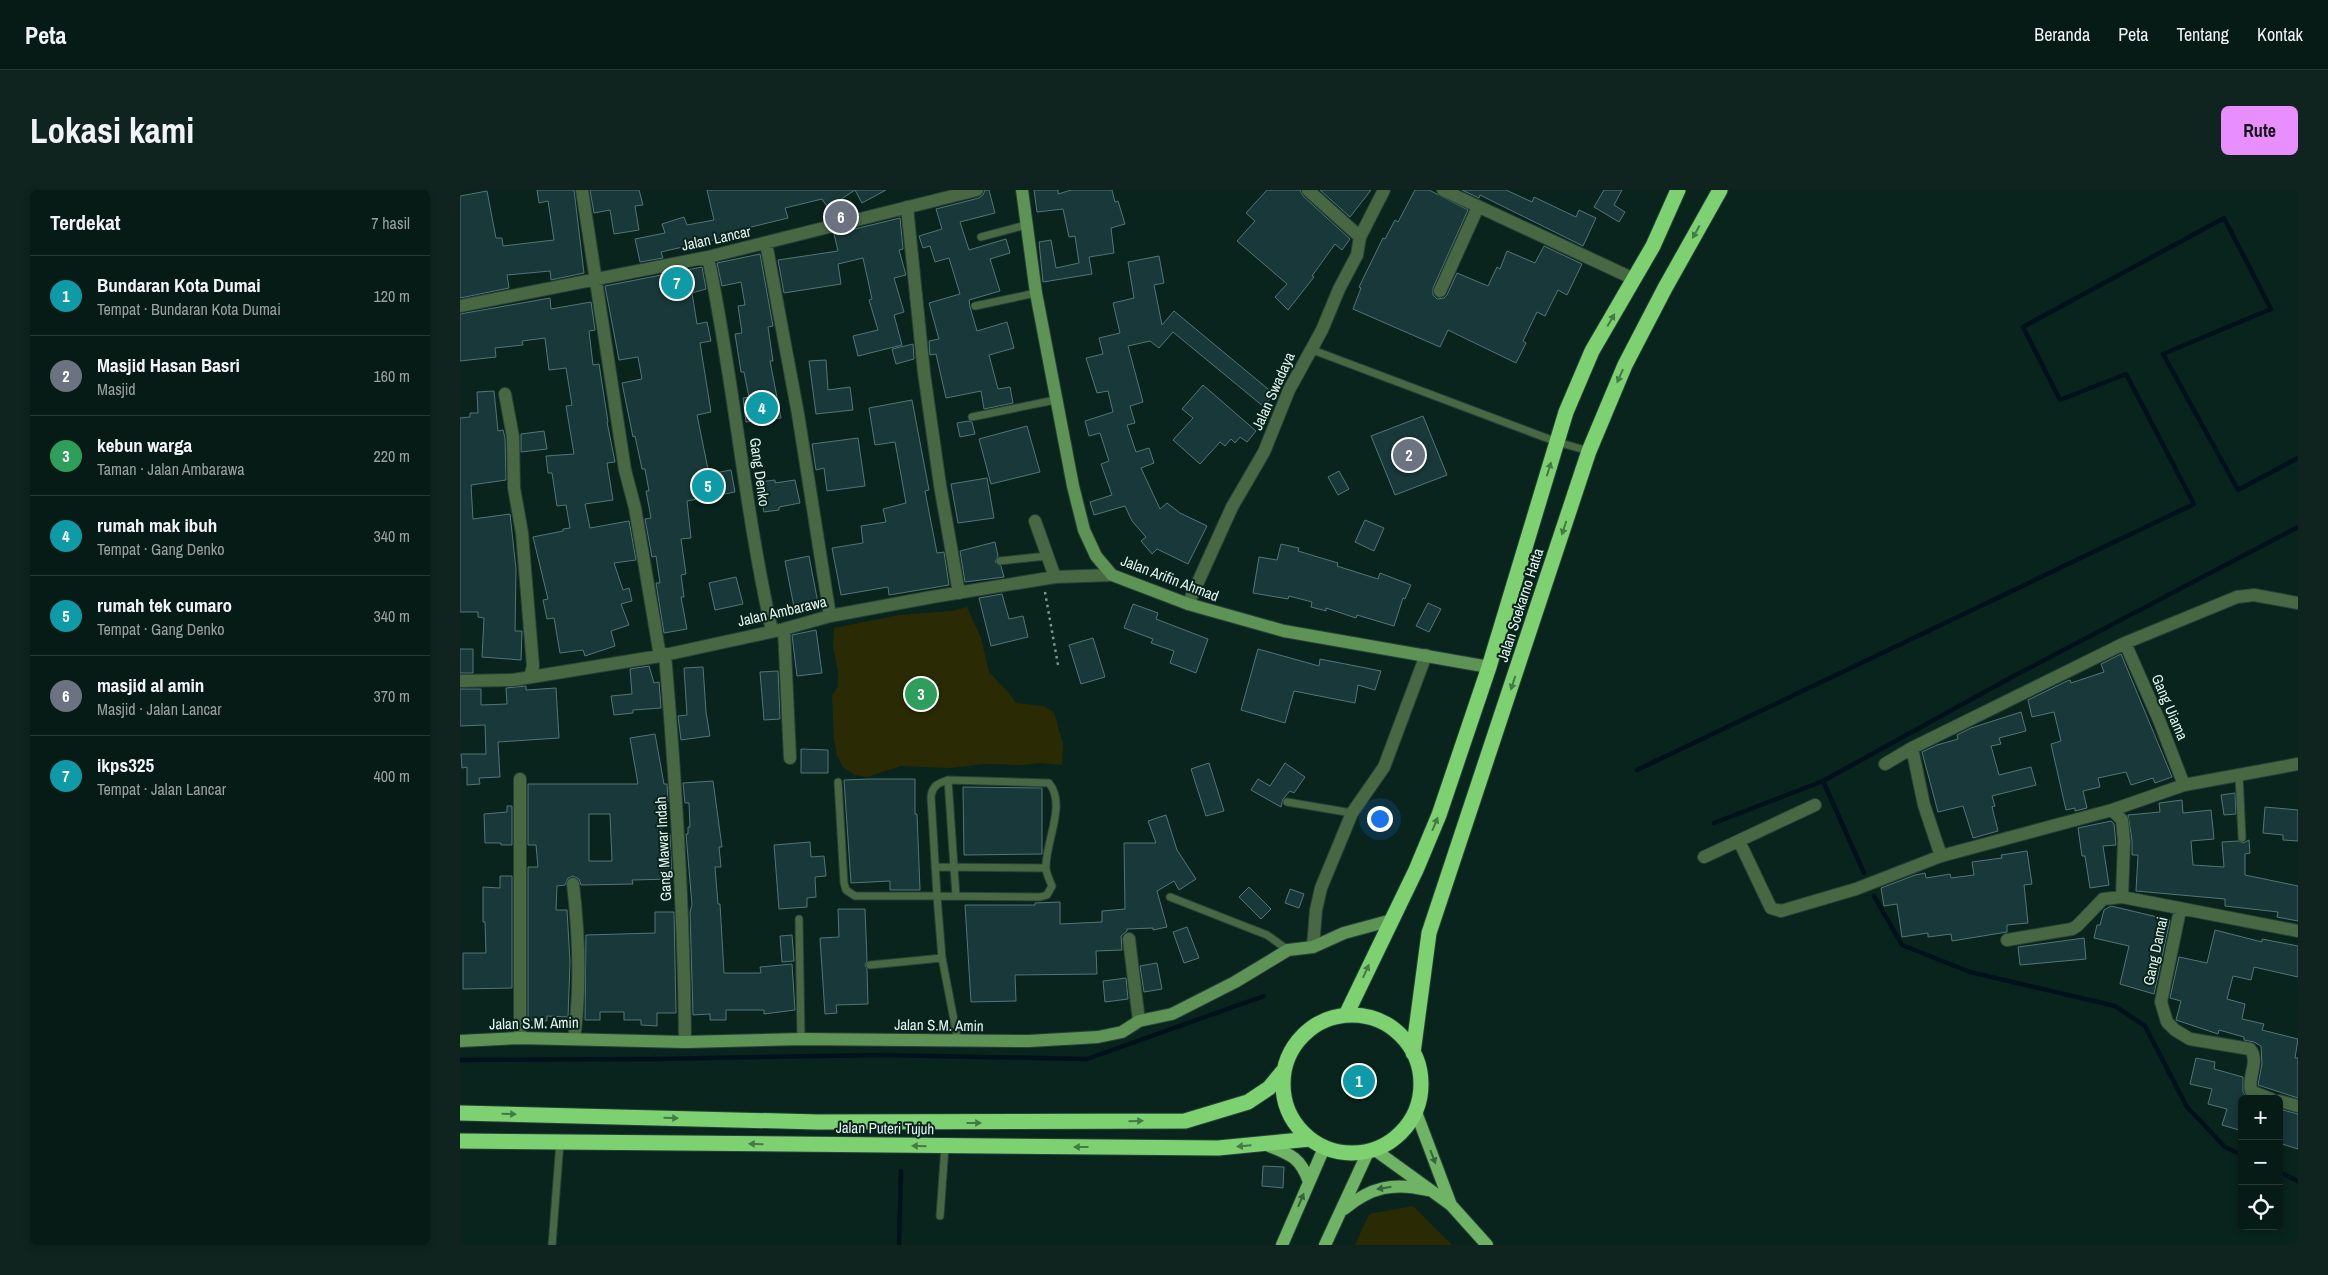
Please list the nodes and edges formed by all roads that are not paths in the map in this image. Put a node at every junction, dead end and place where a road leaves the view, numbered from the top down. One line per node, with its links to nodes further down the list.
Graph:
1 (582, 190): 16 (street, Gang Mawar Indah)
2 (977, 190): 9 (street, Jalan Lancar)
3 (1022, 190): 11 (street, Jalan Arifin Ahmad)
4 (1308, 190): 13 (street)
5 (1384, 190): 13 (street, Jalan Swadaya)
6 (1443, 190): 10 (street)
7 (1678, 190): 17 (highway, Jalan Soekarno Hatta)
8 (1720, 190): 27 (highway, Jalan Soekarno Hatta, one-way to 27)
9 (907, 207): 14 (street, Jalan Lancar); 33 (street)
10 (1478, 207): 17 (street); 18 (street)
11 (1026, 224): 12 (lane); 19 (street, Jalan Arifin Ahmad)
12 (981, 237)
13 (1360, 237): 22 (street, Jalan Swadaya)
14 (766, 243): 15 (street, Jalan Lancar); 36 (street)
15 (708, 257): 16 (street, Jalan Lancar); 37 (street, Gang Denko)
16 (595, 279): 20 (street, Jalan Lancar); 39 (street, Gang Mawar Indah)
17 (1634, 279): 26 (highway, Jalan Soekarno Hatta, one-way to 17)
18 (1440, 291)
19 (1036, 293): 21 (lane); 24 (street, Jalan Arifin Ahmad)
20 (460, 306)
21 (975, 306)
22 (1310, 349): 26 (lane); 35 (street, Jalan Swadaya)
23 (505, 394): 42 (street)
24 (1055, 400): 25 (lane); 31 (street, Jalan Arifin Ahmad)
25 (972, 417)
26 (1557, 442): 27 (lane); 41 (highway, Jalan Soekarno Hatta, one-way to 26)
27 (1589, 451): 87 (highway, Jalan Soekarno Hatta, one-way to 87)
28 (1035, 521): 29 (street)
29 (1047, 556): 30 (lane); 32 (street)
30 (1000, 561)
31 (1112, 575): 32 (street, Jalan Ambarawa); 35 (street, Jalan Arifin Ahmad)
32 (1049, 578): 33 (street, Jalan Ambarawa)
33 (958, 593): 36 (street, Jalan Ambarawa)
34 (2298, 603): 38 (street)
35 (1188, 604): 40 (street, Jalan Arifin Ahmad)
36 (830, 616): 37 (street, Jalan Ambarawa)
37 (778, 630): 39 (street, Jalan Ambarawa); 45 (street, Gang Denko)
38 (2125, 642): 44 (street); 52 (street, Gang Uiama)
39 (663, 655): 42 (street, Jalan Ambarawa); 86 (street, Gang Mawar Indah)
40 (1426, 656): 41 (street, Jalan Arifin Ahmad); 56 (street)
41 (1489, 667): 71 (highway, Jalan Soekarno Hatta, one-way to 41)
42 (530, 676): 43 (street, Jalan Ambarawa)
43 (460, 681)
44 (1912, 748): 46 (street); 59 (street)
45 (790, 758)
46 (1885, 764)
47 (2298, 764): 48 (street)
48 (2239, 775): 52 (street); 57 (lane)
49 (520, 779): 81 (street)
50 (948, 780): 61 (lane); 62 (lane); 63 (lane)
51 (838, 782): 65 (lane)
52 (2184, 785): 55 (street)
53 (1287, 802): 56 (lane)
54 (1815, 805): 58 (street)
55 (2112, 810): 59 (street); 68 (street)
56 (1352, 813): 75 (street)
57 (2242, 838)
58 (1739, 841): 59 (street); 60 (street)
59 (1941, 856)
60 (1704, 857)
61 (953, 866): 62 (lane); 63 (lane); 66 (lane)
62 (935, 867): 65 (lane)
63 (1046, 868): 66 (lane)
64 (573, 884): 82 (street)
65 (937, 896): 66 (lane); 77 (lane)
66 (956, 896)
67 (1170, 897): 76 (lane)
68 (2122, 897): 69 (street); 74 (street)
69 (2180, 910): 72 (street); 89 (street, Gang Damai)
70 (799, 919): 83 (lane)
71 (1392, 920): 75 (street, Jalan S.M. Amin); 79 (highway, Jalan Soekarno Hatta, one-way to 71)
72 (2298, 931)
73 (1129, 939): 80 (street)
74 (2007, 940)
75 (1313, 947): 76 (street, Jalan S.M. Amin)
76 (1288, 950): 80 (street, Jalan S.M. Amin)
77 (942, 958): 78 (lane); 85 (lane)
78 (870, 965)
79 (1346, 1015): 87 (highway); 88 (highway)
80 (1139, 1021): 85 (street, Jalan S.M. Amin)
81 (520, 1038): 82 (street, Jalan S.M. Amin); 84 (street, Jalan S.M. Amin)
82 (574, 1039): 86 (street, Jalan S.M. Amin)
83 (801, 1039): 85 (street, Jalan S.M. Amin); 86 (street, Jalan S.M. Amin)
84 (460, 1041)
85 (958, 1041)
86 (685, 1042)
87 (1413, 1053): 93 (highway)
88 (1284, 1070): 92 (highway, Jalan Puteri Tujuh, one-way to 88); 94 (highway)
89 (2262, 1095)
90 (2283, 1102): 91 (street)
91 (2298, 1106)
92 (460, 1112)
93 (1416, 1112): 100 (highway); 103 (main road, one-way to 103)
94 (1310, 1139): 97 (highway, Jalan Puteri Tujuh); 99 (highway)
95 (460, 1141): 96 (highway, Jalan Puteri Tujuh)
96 (560, 1142): 98 (highway, Jalan Puteri Tujuh, one-way to 96); 106 (lane)
97 (1264, 1144): 98 (highway, Jalan Puteri Tujuh, one-way to 98); 101 (main road)
98 (945, 1146): 105 (lane)
99 (1324, 1148): 100 (highway); 101 (main road)
100 (1372, 1151): 102 (main road); 104 (main road)
101 (1309, 1182): 107 (main road, one-way to 101)
102 (1432, 1191): 103 (main road); 104 (main road, one-way to 104)
103 (1452, 1205): 109 (main road)
104 (1342, 1210): 108 (main road)
105 (940, 1216)
106 (552, 1245)
107 (1282, 1245)
108 (1325, 1245)
109 (1487, 1245)

